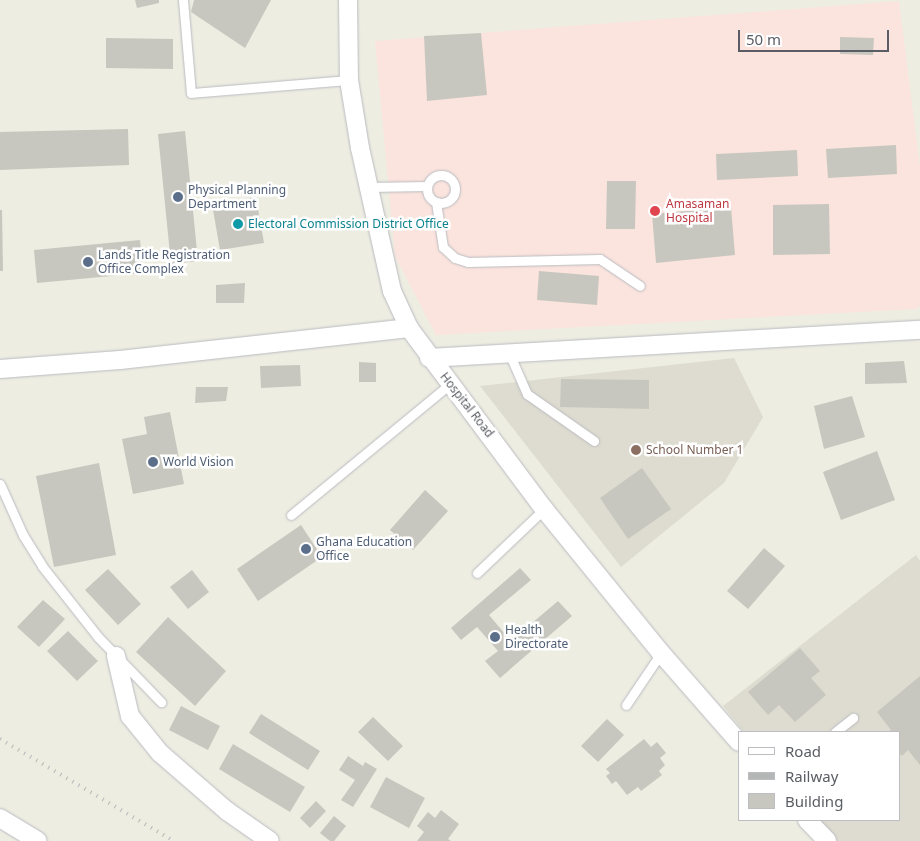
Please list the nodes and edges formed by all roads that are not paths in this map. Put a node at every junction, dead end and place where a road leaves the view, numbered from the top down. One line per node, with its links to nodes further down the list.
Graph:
1 (183, 0): 3 (lane)
2 (348, 0): 3 (street, Hospital Road)
3 (349, 80): 5 (street, Hospital Road)
4 (427, 186): 5 (lane); 6 (lane); 6 (lane)
5 (369, 187): 8 (street, Hospital Road)
6 (436, 202): 7 (lane)
7 (640, 286)
8 (409, 328): 11 (street, Hospital Road); 12 (street)
9 (920, 330): 10 (street)
10 (509, 352): 11 (street); 14 (lane)
11 (429, 358): 13 (street, Hospital Road)
12 (0, 369)
13 (450, 384): 16 (street, Hospital Road); 17 (lane)
14 (594, 441)
15 (0, 484): 20 (lane)
16 (544, 508): 18 (lane); 19 (street, Hospital Road)
17 (291, 515)
18 (477, 573)
19 (661, 653): 22 (lane); 25 (street, Hospital Road)
20 (116, 656): 21 (lane); 29 (street)
21 (161, 702)
22 (626, 705)
23 (853, 718): 24 (lane)
24 (836, 731)
25 (738, 741)
26 (0, 818): 28 (street)
27 (808, 821): 30 (street)
28 (38, 841)
29 (270, 841)
30 (827, 841)

